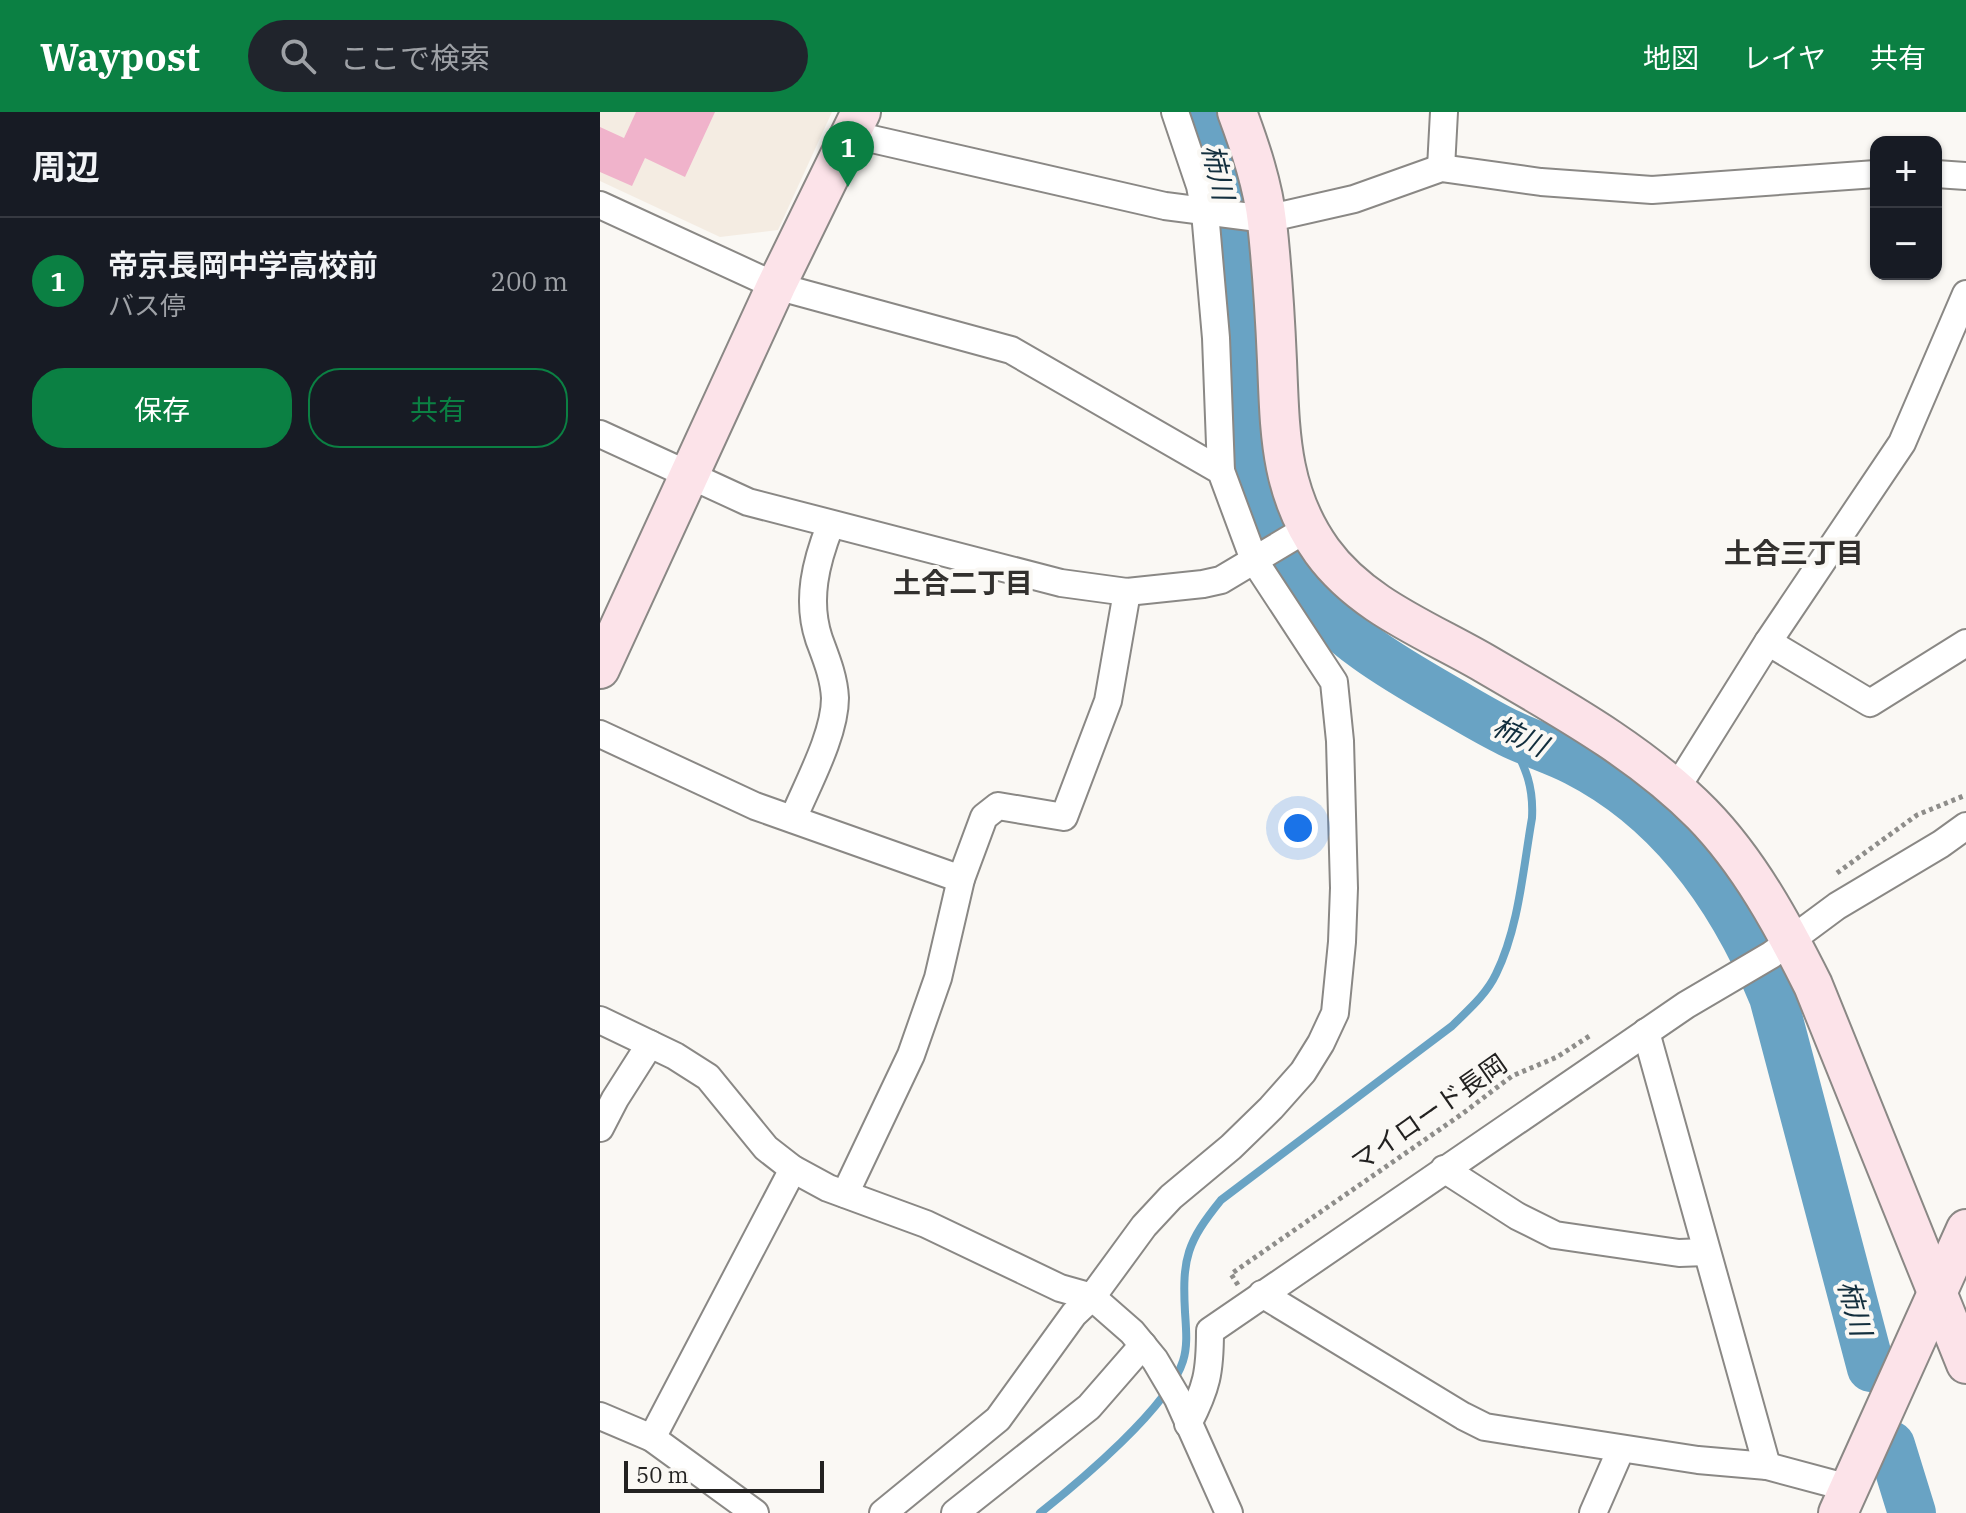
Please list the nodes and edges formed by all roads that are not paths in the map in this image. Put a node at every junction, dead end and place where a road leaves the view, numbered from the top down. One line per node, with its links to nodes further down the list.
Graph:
1 (1175, 112): 10 (street)
2 (1237, 112): 11 (street)
3 (1444, 112): 5 (street)
4 (855, 123): 10 (street); 12 (street)
5 (1441, 168): 6 (street); 11 (street)
6 (1870, 174)
7 (1942, 174): 8 (street)
8 (1966, 176)
9 (600, 205): 12 (street)
10 (1205, 212): 11 (street); 15 (street)
11 (1266, 219): 18 (street)
12 (776, 286): 15 (street); 16 (street)
13 (1966, 294): 21 (street)
14 (600, 434): 16 (street)
15 (1221, 471): 19 (street)
16 (690, 476): 17 (street); 23 (street)
17 (830, 526): 20 (street); 26 (street)
18 (1301, 534): 19 (street); 25 (street)
19 (1258, 557): 20 (street); 40 (street)
20 (1127, 592): 28 (street)
21 (1768, 642): 22 (street); 25 (street)
22 (1966, 643)
23 (600, 669)
24 (600, 734): 26 (street)
25 (1676, 789): 29 (street)
26 (793, 819): 28 (street)
27 (1966, 826): 29 (street)
28 (961, 879): 36 (street)
29 (1781, 948): 31 (street); 39 (street)
30 (600, 1020): 32 (street)
31 (1646, 1032): 35 (street); 38 (street)
32 (650, 1044): 33 (street); 34 (street)
33 (600, 1128)
34 (793, 1169): 36 (street); 46 (street)
35 (1444, 1169): 38 (street); 41 (street)
36 (845, 1194): 40 (street)
37 (1966, 1229): 39 (street)
38 (1706, 1252): 48 (street)
39 (1937, 1290): 43 (street); 49 (street)
40 (1092, 1297): 42 (street); 51 (street)
41 (1256, 1298): 45 (street); 47 (street)
42 (1149, 1353): 45 (street); 52 (street)
43 (1966, 1364)
44 (600, 1416): 46 (street)
45 (1188, 1424): 53 (street)
46 (652, 1438): 50 (street)
47 (1621, 1449): 48 (street); 54 (street)
48 (1767, 1466): 49 (street)
49 (1843, 1501)
50 (755, 1513)
51 (883, 1513)
52 (955, 1513)
53 (1229, 1513)
54 (1593, 1513)

